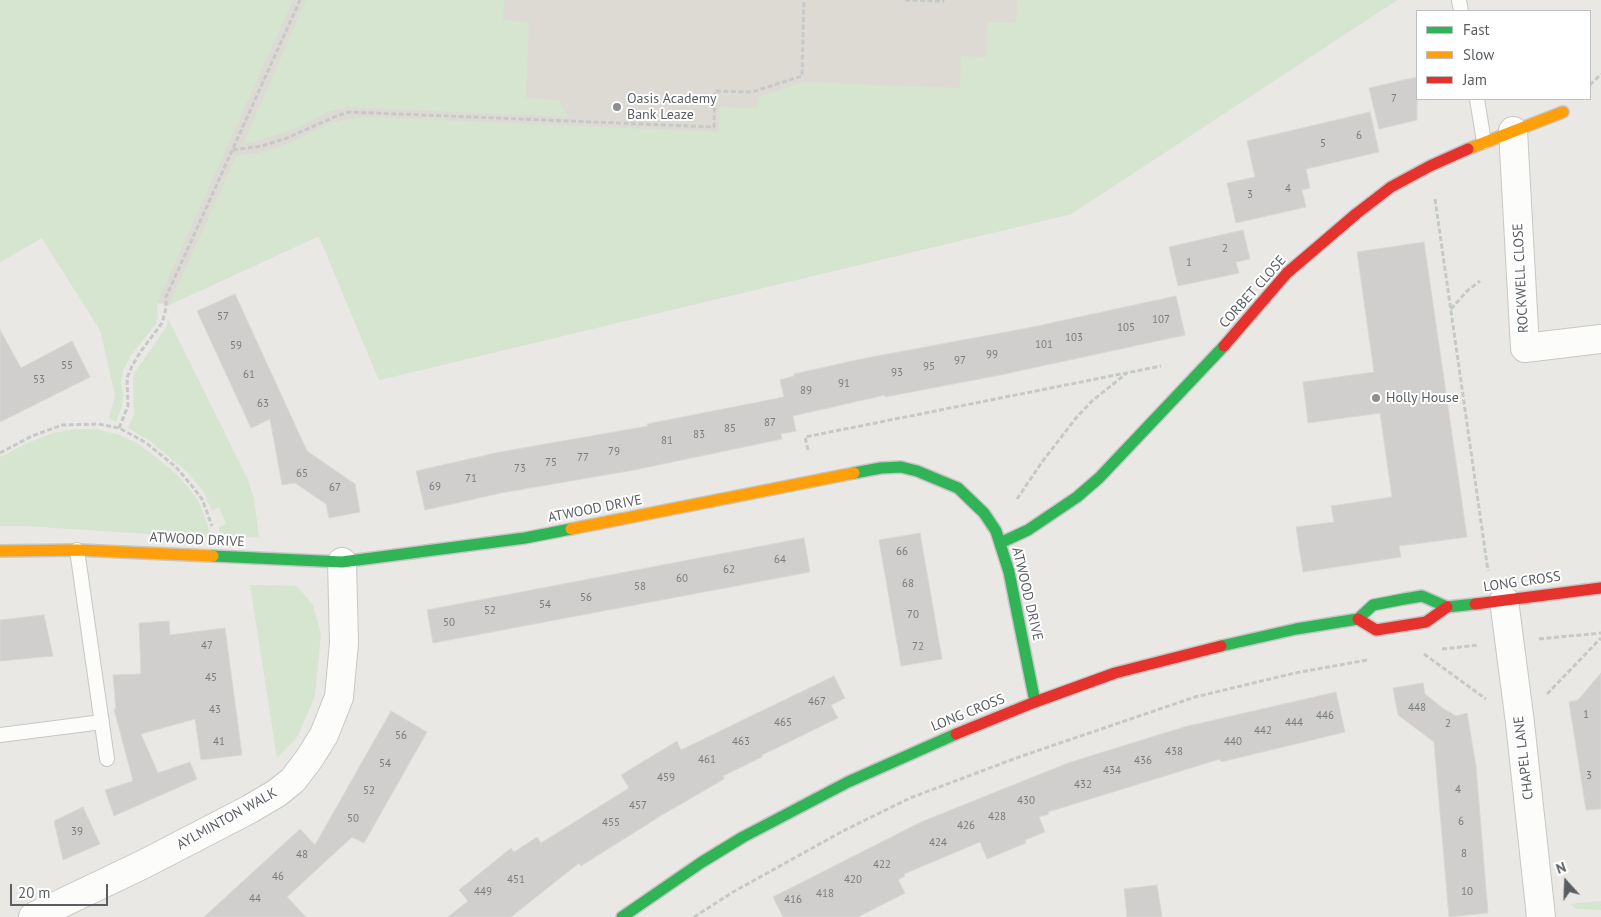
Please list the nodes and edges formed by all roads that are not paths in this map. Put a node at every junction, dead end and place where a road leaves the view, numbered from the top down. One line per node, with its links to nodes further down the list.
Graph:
1 (1477, 100): 4 (lane)
2 (1563, 112): 3 (street, CORBET CLOSE)
3 (1513, 131): 4 (street, CORBET CLOSE); 5 (street, ROCKWELL CLOSE)
4 (1484, 142): 6 (street, CORBET CLOSE)
5 (1601, 339)
6 (1000, 543): 9 (street, ATWOOD DRIVE); 14 (street, ATWOOD DRIVE)
7 (77, 550): 8 (street, ATWOOD DRIVE); 9 (street, ATWOOD DRIVE); 15 (lane)
8 (0, 551)
9 (342, 562): 18 (street, AYLMINTON WALK)
10 (1601, 588): 11 (street, LONG CROSS)
11 (1498, 601): 12 (street, LONG CROSS); 20 (street, CHAPEL LANE)
12 (1447, 607): 13 (street, LONG CROSS); 13 (street, LONG CROSS)
13 (1358, 619): 14 (street, LONG CROSS)
14 (1035, 702): 19 (street, LONG CROSS)
15 (102, 722): 16 (lane); 17 (lane)
16 (0, 735)
17 (107, 758)
18 (33, 917)
19 (622, 917)
20 (1541, 917)

